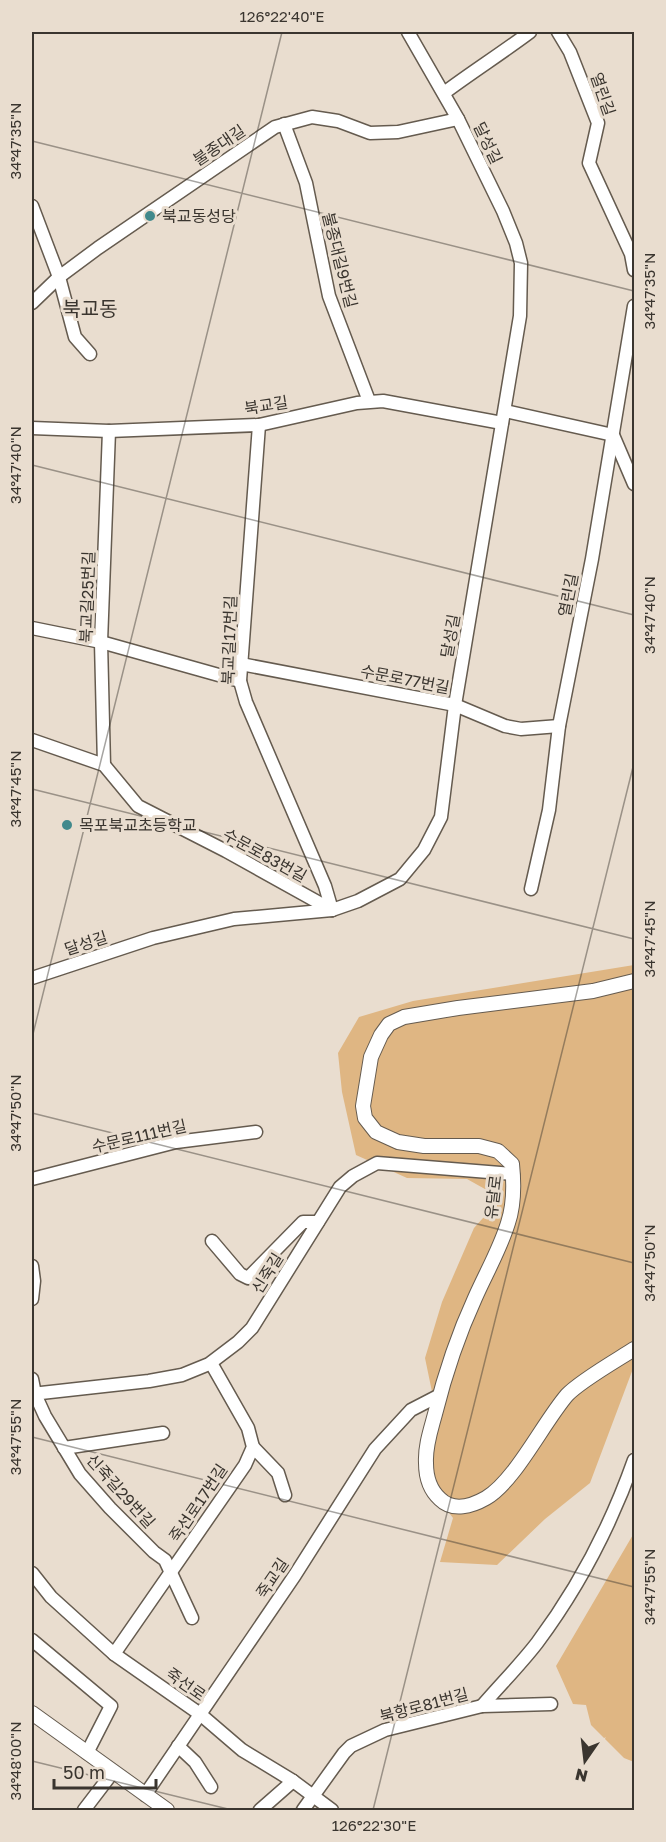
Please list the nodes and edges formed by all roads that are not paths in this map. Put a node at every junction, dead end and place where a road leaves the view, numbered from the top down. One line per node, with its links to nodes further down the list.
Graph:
1 (408, 32): 4 (street, 달성길)
2 (530, 32): 4 (street)
3 (558, 32): 8 (street, 열린길)
4 (444, 93): 5 (street, 달성길)
5 (458, 120): 6 (street, 불종대길); 14 (street, 달성길)
6 (284, 124): 9 (street, 불종대길); 13 (street, 불종대길9번길)
7 (32, 206): 9 (street)
8 (634, 270)
9 (59, 277): 10 (street, 불종대길); 12 (street)
10 (32, 303)
11 (634, 306): 18 (street, 열린길)
12 (90, 354)
13 (369, 401): 14 (street, 북교길); 15 (street, 북교길)
14 (504, 417): 18 (street, 북교길); 24 (street, 달성길)
15 (259, 425): 17 (street, 북교길); 22 (street, 북교길17번길)
16 (32, 428): 17 (street, 북교길)
17 (109, 431): 21 (street, 북교길25번길)
18 (613, 435): 19 (street); 25 (street, 열린길)
19 (634, 484)
20 (32, 628): 21 (street)
21 (101, 642): 23 (street); 27 (street, 북교길25번길)
22 (241, 664): 23 (street, 북교길17번길); 24 (street, 수문로77번길)
23 (240, 681): 29 (street, 북교길17번길)
24 (455, 705): 25 (street, 수문로77번길); 29 (street, 달성길)
25 (559, 726): 28 (street, 열린길)
26 (32, 740): 27 (street)
27 (104, 765): 29 (street, 수문로83번길)
28 (531, 889)
29 (332, 910): 30 (street, 달성길)
30 (32, 978)
31 (634, 981): 33 (street, 유달로)
32 (256, 1132): 34 (street, 수문로111번길)
33 (513, 1174): 35 (street, 신죽길); 43 (street, 유달로)
34 (32, 1179)
35 (318, 1222): 36 (street); 40 (street, 신죽길)
36 (212, 1241)
37 (32, 1266): 38 (street)
38 (32, 1299)
39 (634, 1349): 43 (street, 유달로)
40 (211, 1363): 42 (street, 신죽길); 45 (street)
41 (32, 1379): 42 (street, 신죽길29번길)
42 (33, 1394): 46 (street, 신죽길29번길)
43 (440, 1395): 57 (street, 죽교길)
44 (163, 1433): 46 (street)
45 (253, 1447): 48 (street); 50 (street, 죽선로17번길)
46 (64, 1448): 50 (street, 신죽길29번길)
47 (634, 1460): 55 (street)
48 (285, 1495)
49 (32, 1573): 53 (street, 죽선로)
50 (170, 1574): 51 (street, 신죽길29번길); 53 (street, 죽선로17번길)
51 (192, 1618)
52 (32, 1640): 59 (street)
53 (114, 1654): 57 (street, 죽선로)
54 (552, 1704): 55 (street, 북항로81번길)
55 (482, 1706): 64 (street, 북항로81번길)
56 (32, 1713): 59 (street)
57 (200, 1714): 58 (street, 죽교길); 61 (street, 죽선로)
58 (178, 1746): 62 (street); 63 (street, 죽교길)
59 (87, 1753): 60 (street)
60 (113, 1772): 63 (street); 65 (street)
61 (293, 1780): 64 (street, 죽선로); 67 (street)
62 (211, 1787)
63 (145, 1795): 66 (street)
64 (313, 1796): 68 (street, 북항로81번길); 69 (street, 죽선로)
65 (84, 1810)
66 (167, 1810)
67 (260, 1810)
68 (303, 1810)
69 (332, 1810)

